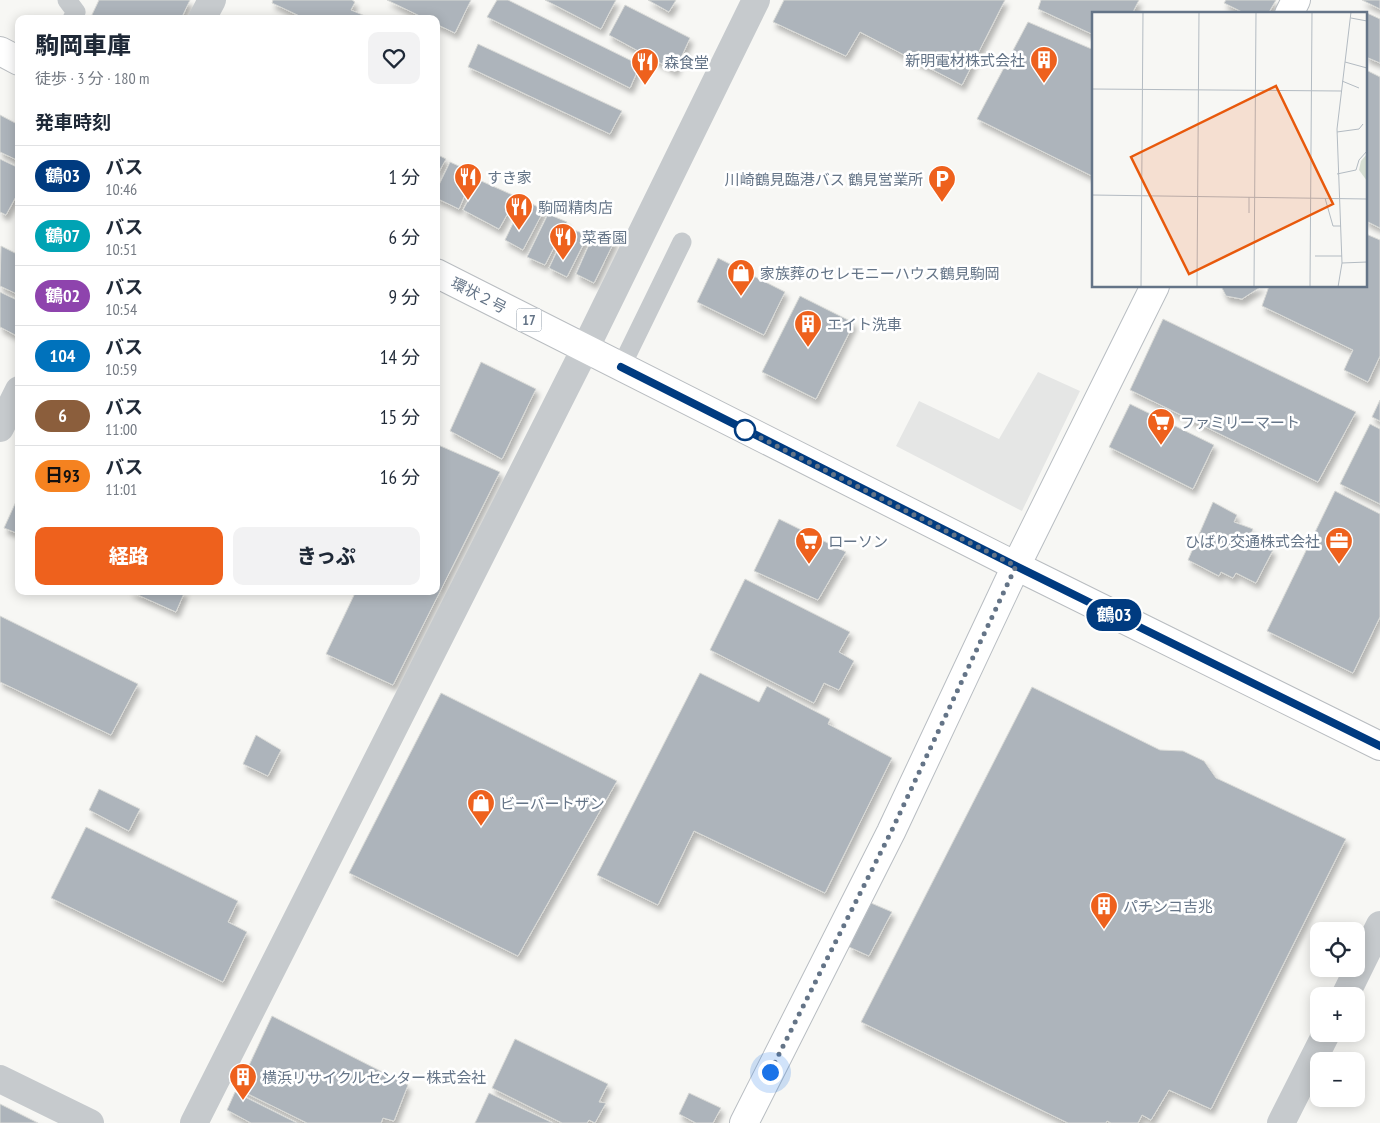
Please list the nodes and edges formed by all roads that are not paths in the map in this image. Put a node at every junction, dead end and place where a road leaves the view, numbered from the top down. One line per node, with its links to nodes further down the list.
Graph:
1 (67, 0): 6 (lane)
2 (212, 0): 7 (street)
3 (756, 0): 13 (street)
4 (1296, 0): 5 (main road)
5 (1290, 12)
6 (74, 15)
7 (204, 15)
8 (0, 51): 9 (main road)
9 (15, 59)
10 (682, 242): 14 (lane)
11 (440, 275): 13 (main road, 環状２号 / 17)
12 (1154, 288): 17 (main road)
13 (585, 349): 14 (main road, 環状２号 / 17); 24 (street)
14 (621, 367): 17 (main road, 環状２号 / 17)
15 (15, 398): 16 (street)
16 (0, 428)
17 (1016, 566): 18 (main road, 環状２号 / 17); 25 (main road)
18 (1380, 746)
19 (1380, 925): 20 (street)
20 (1349, 987)
21 (1322, 1042): 26 (street)
22 (0, 1078): 23 (street)
23 (90, 1123)
24 (194, 1123)
25 (744, 1123)
26 (1281, 1123)

